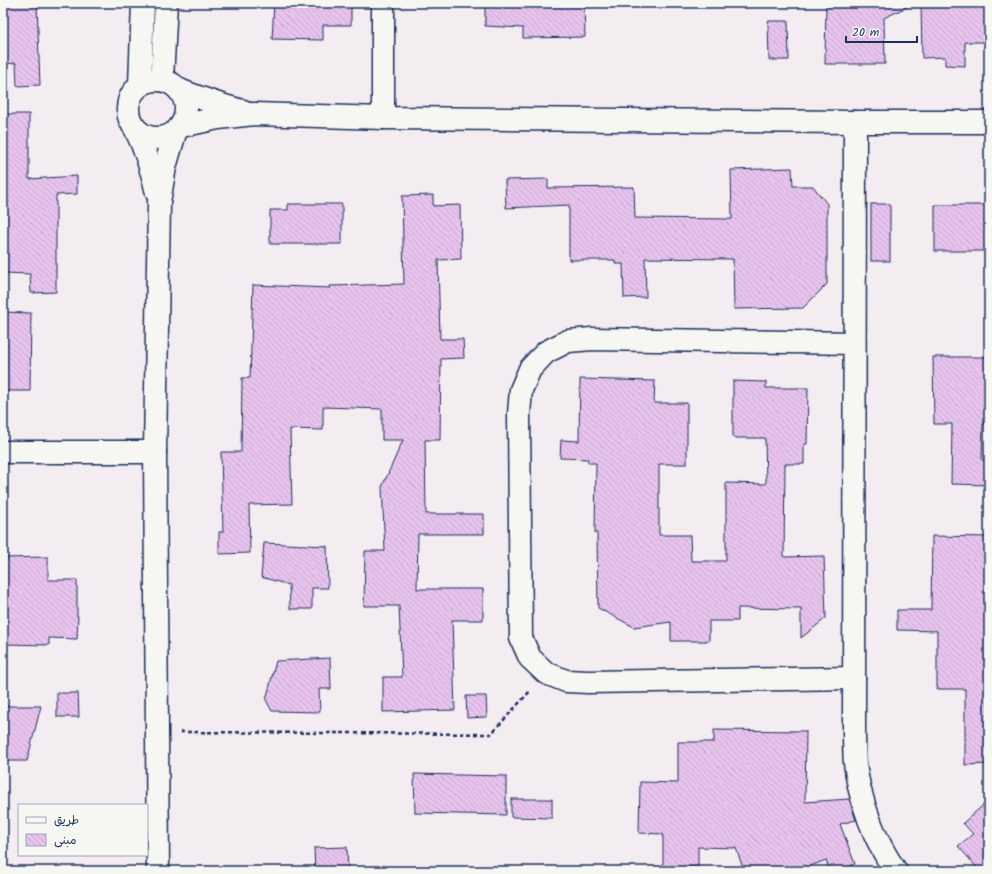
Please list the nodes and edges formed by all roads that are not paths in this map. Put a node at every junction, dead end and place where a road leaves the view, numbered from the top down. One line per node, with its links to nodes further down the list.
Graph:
1 (143, 3): 4 (street)
2 (166, 3): 5 (street)
3 (383, 3): 7 (street)
4 (140, 85): 5 (street); 10 (street)
5 (170, 85): 6 (street); 11 (street)
6 (254, 114): 7 (street); 11 (street)
7 (383, 118): 8 (street)
8 (855, 122): 9 (street); 13 (street)
9 (989, 122)
10 (135, 128): 11 (street); 12 (street)
11 (178, 130): 12 (street)
12 (159, 202): 15 (street)
13 (854, 343): 16 (street); 16 (street)
14 (3, 452): 15 (street)
15 (155, 452): 17 (street)
16 (854, 678): 18 (street)
17 (158, 871)
18 (896, 871)

